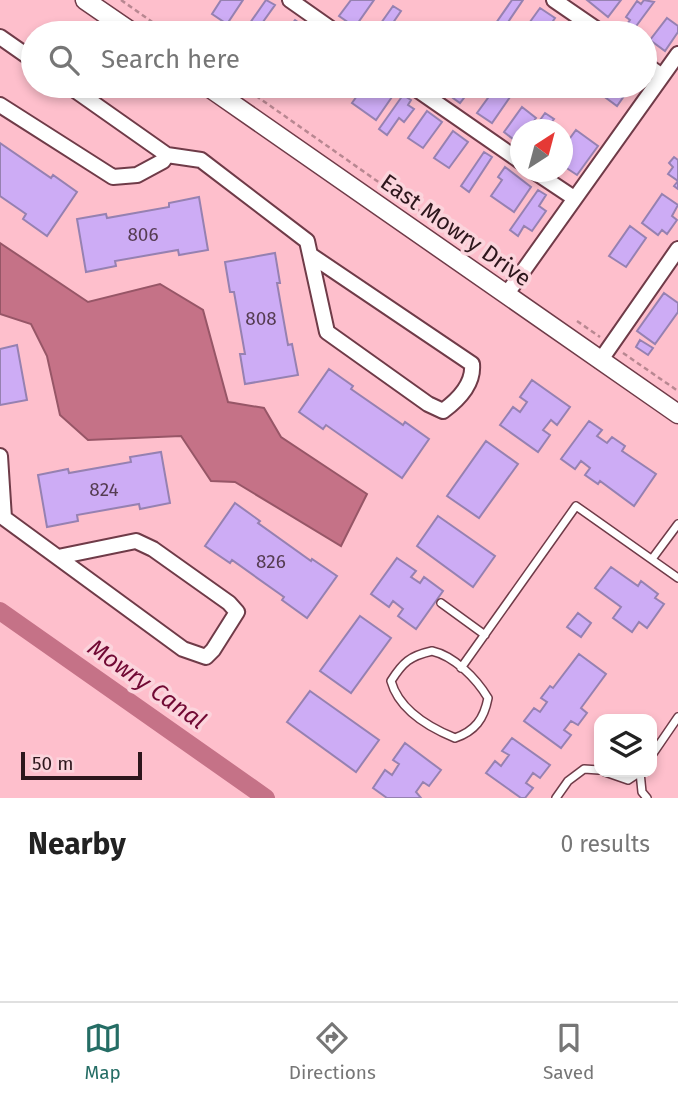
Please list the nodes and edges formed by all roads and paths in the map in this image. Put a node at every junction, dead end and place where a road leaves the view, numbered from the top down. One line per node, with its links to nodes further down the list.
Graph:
1 (86, 0): 5 (street)
2 (121, 0): 6 (path)
3 (290, 0): 7 (street)
4 (554, 0): 8 (street)
5 (116, 21)
6 (151, 21)
7 (320, 21)
8 (584, 21)
9 (0, 37): 10 (street)
10 (21, 52)
11 (678, 54): 13 (street)
12 (657, 72): 13 (street)
13 (662, 76): 14 (street)
14 (657, 83)
15 (86, 98): 22 (street)
16 (224, 98): 30 (street, East Mowry Drive)
17 (259, 98): 25 (path)
18 (429, 98): 21 (street)
19 (646, 98): 24 (street)
20 (0, 105): 22 (street)
21 (510, 154)
22 (167, 155): 27 (street)
23 (550, 182): 24 (street)
24 (574, 198): 30 (street)
25 (451, 234)
26 (678, 249): 28 (street)
27 (312, 256): 27 (street)
28 (665, 267): 29 (street); 32 (street)
29 (678, 276)
30 (506, 295): 33 (street, East Mowry Drive)
31 (570, 316): 32 (path)
32 (611, 345): 33 (street); 34 (path)
33 (600, 360): 35 (street, East Mowry Drive)
34 (678, 391)
35 (678, 414)
36 (0, 456): 37 (street)
37 (2, 517): 39 (street)
38 (678, 524): 40 (lane)
39 (58, 557): 39 (street)
40 (652, 559): 41 (lane); 43 (lane)
41 (677, 577)
42 (441, 603): 43 (lane)
43 (485, 635): 44 (lane)
44 (461, 668): 44 (lane)
45 (678, 717): 46 (lane)
46 (657, 748)
47 (594, 769): 49 (lane)
48 (640, 777): 50 (lane)
49 (556, 798)
50 (647, 798)

